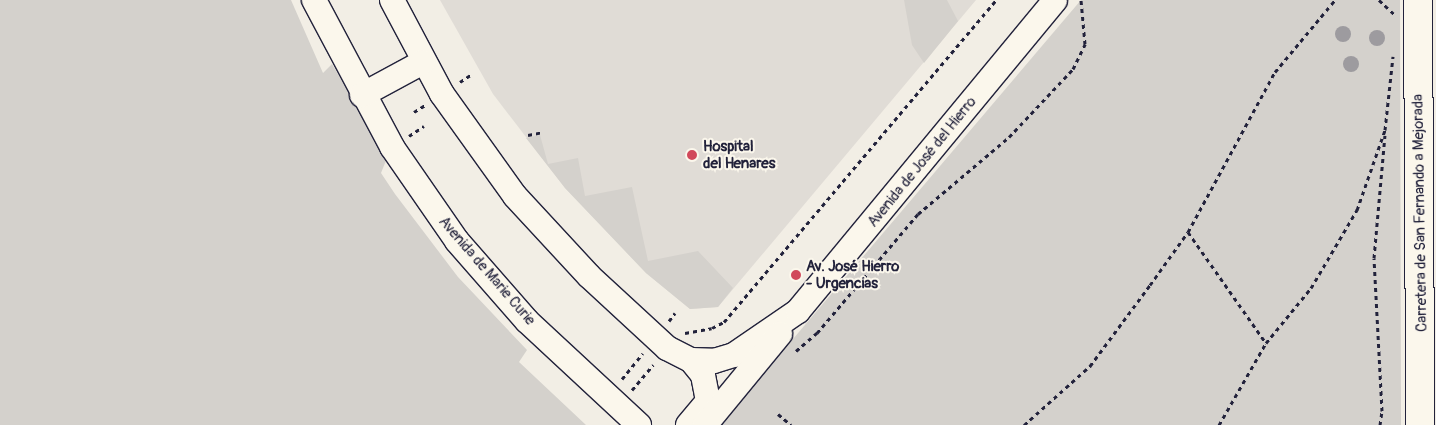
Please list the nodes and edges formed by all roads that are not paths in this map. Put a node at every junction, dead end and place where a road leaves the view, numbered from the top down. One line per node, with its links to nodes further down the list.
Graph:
1 (314, 0): 6 (street, Avenida de Marie Curie)
2 (392, 0): 5 (street)
3 (1055, 0): 7 (street, Avenida de José del Hierro)
4 (1418, 0): 12 (street, Carretera de San Fernando a Mejorada)
5 (423, 62): 6 (street); 8 (street)
6 (362, 95): 9 (street, Avenida de Marie Curie)
7 (792, 315): 8 (street); 11 (street)
8 (691, 360): 10 (street)
9 (639, 425)
10 (688, 425)
11 (705, 425)
12 (1420, 425)

